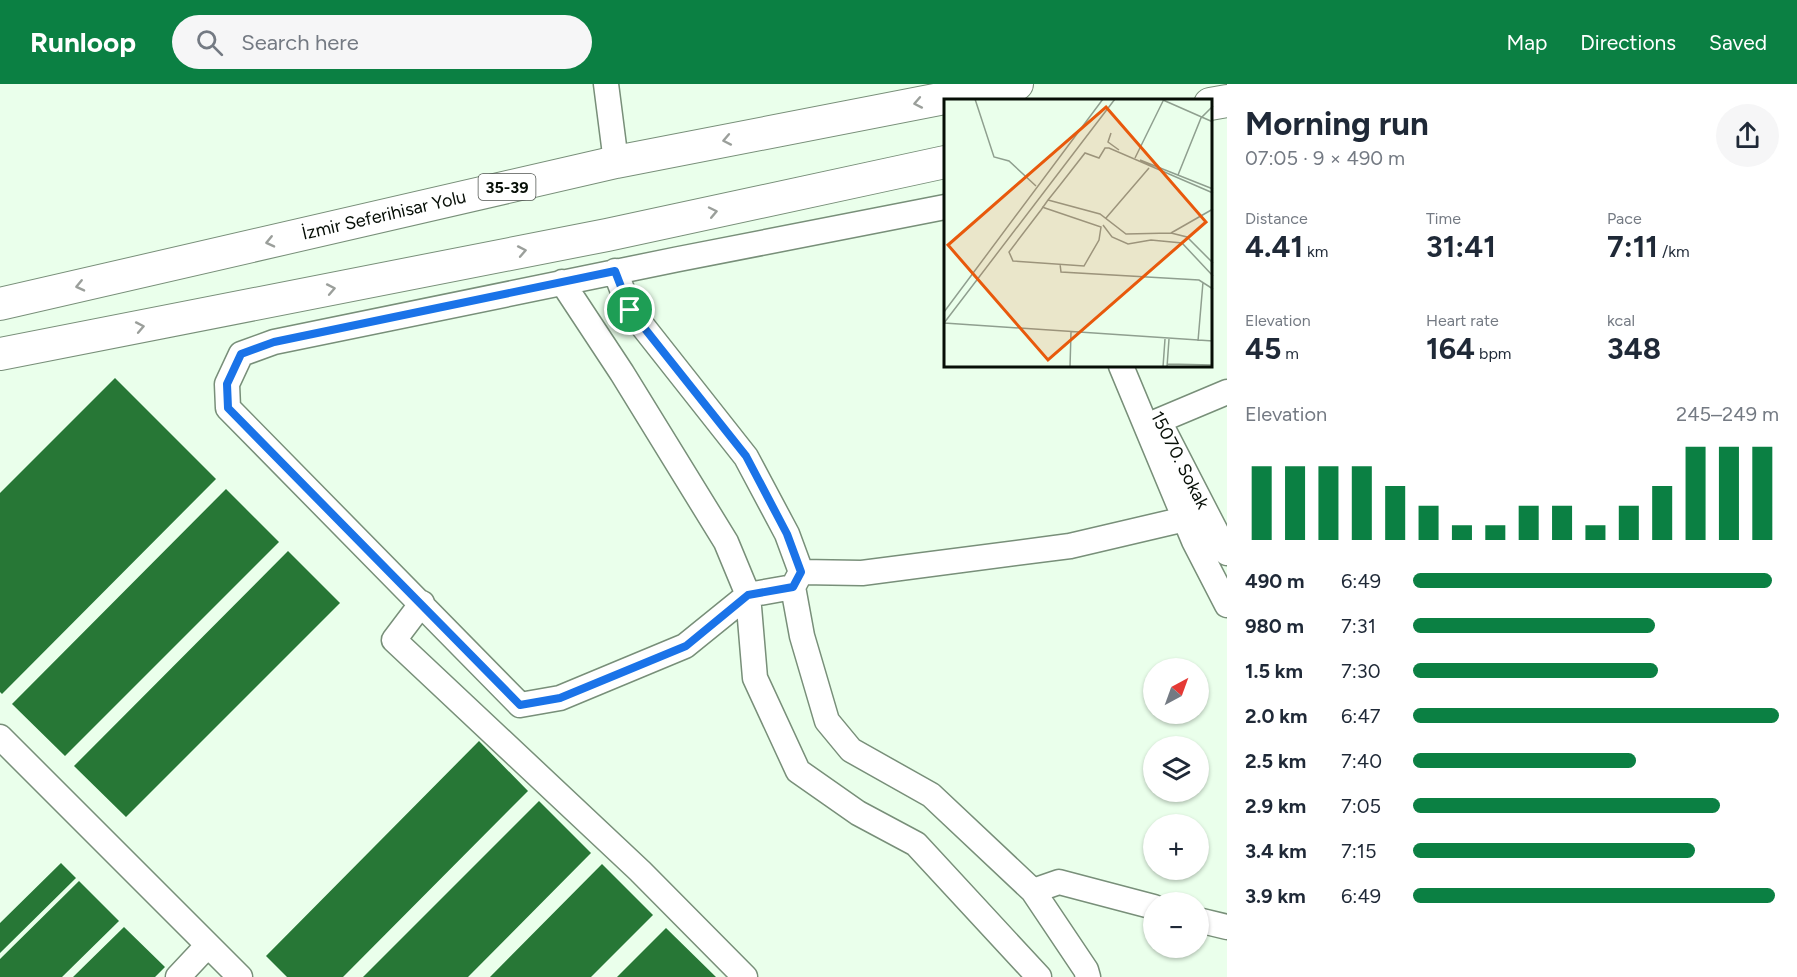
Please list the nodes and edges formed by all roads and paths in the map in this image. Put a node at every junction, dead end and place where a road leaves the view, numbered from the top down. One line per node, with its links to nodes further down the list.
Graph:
1 (606, 84): 5 (street)
2 (1017, 84): 5 (main road, İzmir Seferihisar Yolu / 35-39, one-way to 5)
3 (1227, 101): 4 (main road)
4 (1212, 104)
5 (616, 162): 10 (main road, İzmir Seferihisar Yolu / 35-39, one-way to 10)
6 (944, 162): 11 (main road, one-way to 6)
7 (944, 207): 8 (street)
8 (615, 271): 9 (street); 18 (street)
9 (562, 282): 19 (street); 20 (street)
10 (0, 304)
11 (0, 354)
12 (1122, 368): 16 (street)
13 (1137, 368): 15 (street, 15070. Sokak)
14 (1227, 392): 15 (street)
15 (1158, 421): 17 (street, 15070. Sokak)
16 (1185, 519): 18 (street); 21 (street)
17 (1227, 553)
18 (797, 580): 19 (street); 23 (street)
19 (748, 595): 20 (street); 31 (street)
20 (422, 603): 30 (street)
21 (1227, 604)
22 (0, 736): 27 (street)
23 (1033, 891): 24 (street); 32 (street)
24 (1143, 905)
25 (1209, 923): 26 (street)
26 (1227, 927)
27 (208, 945): 28 (street); 29 (street)
28 (178, 977)
29 (240, 977)
30 (745, 977)
31 (1039, 977)
32 (1088, 977)

